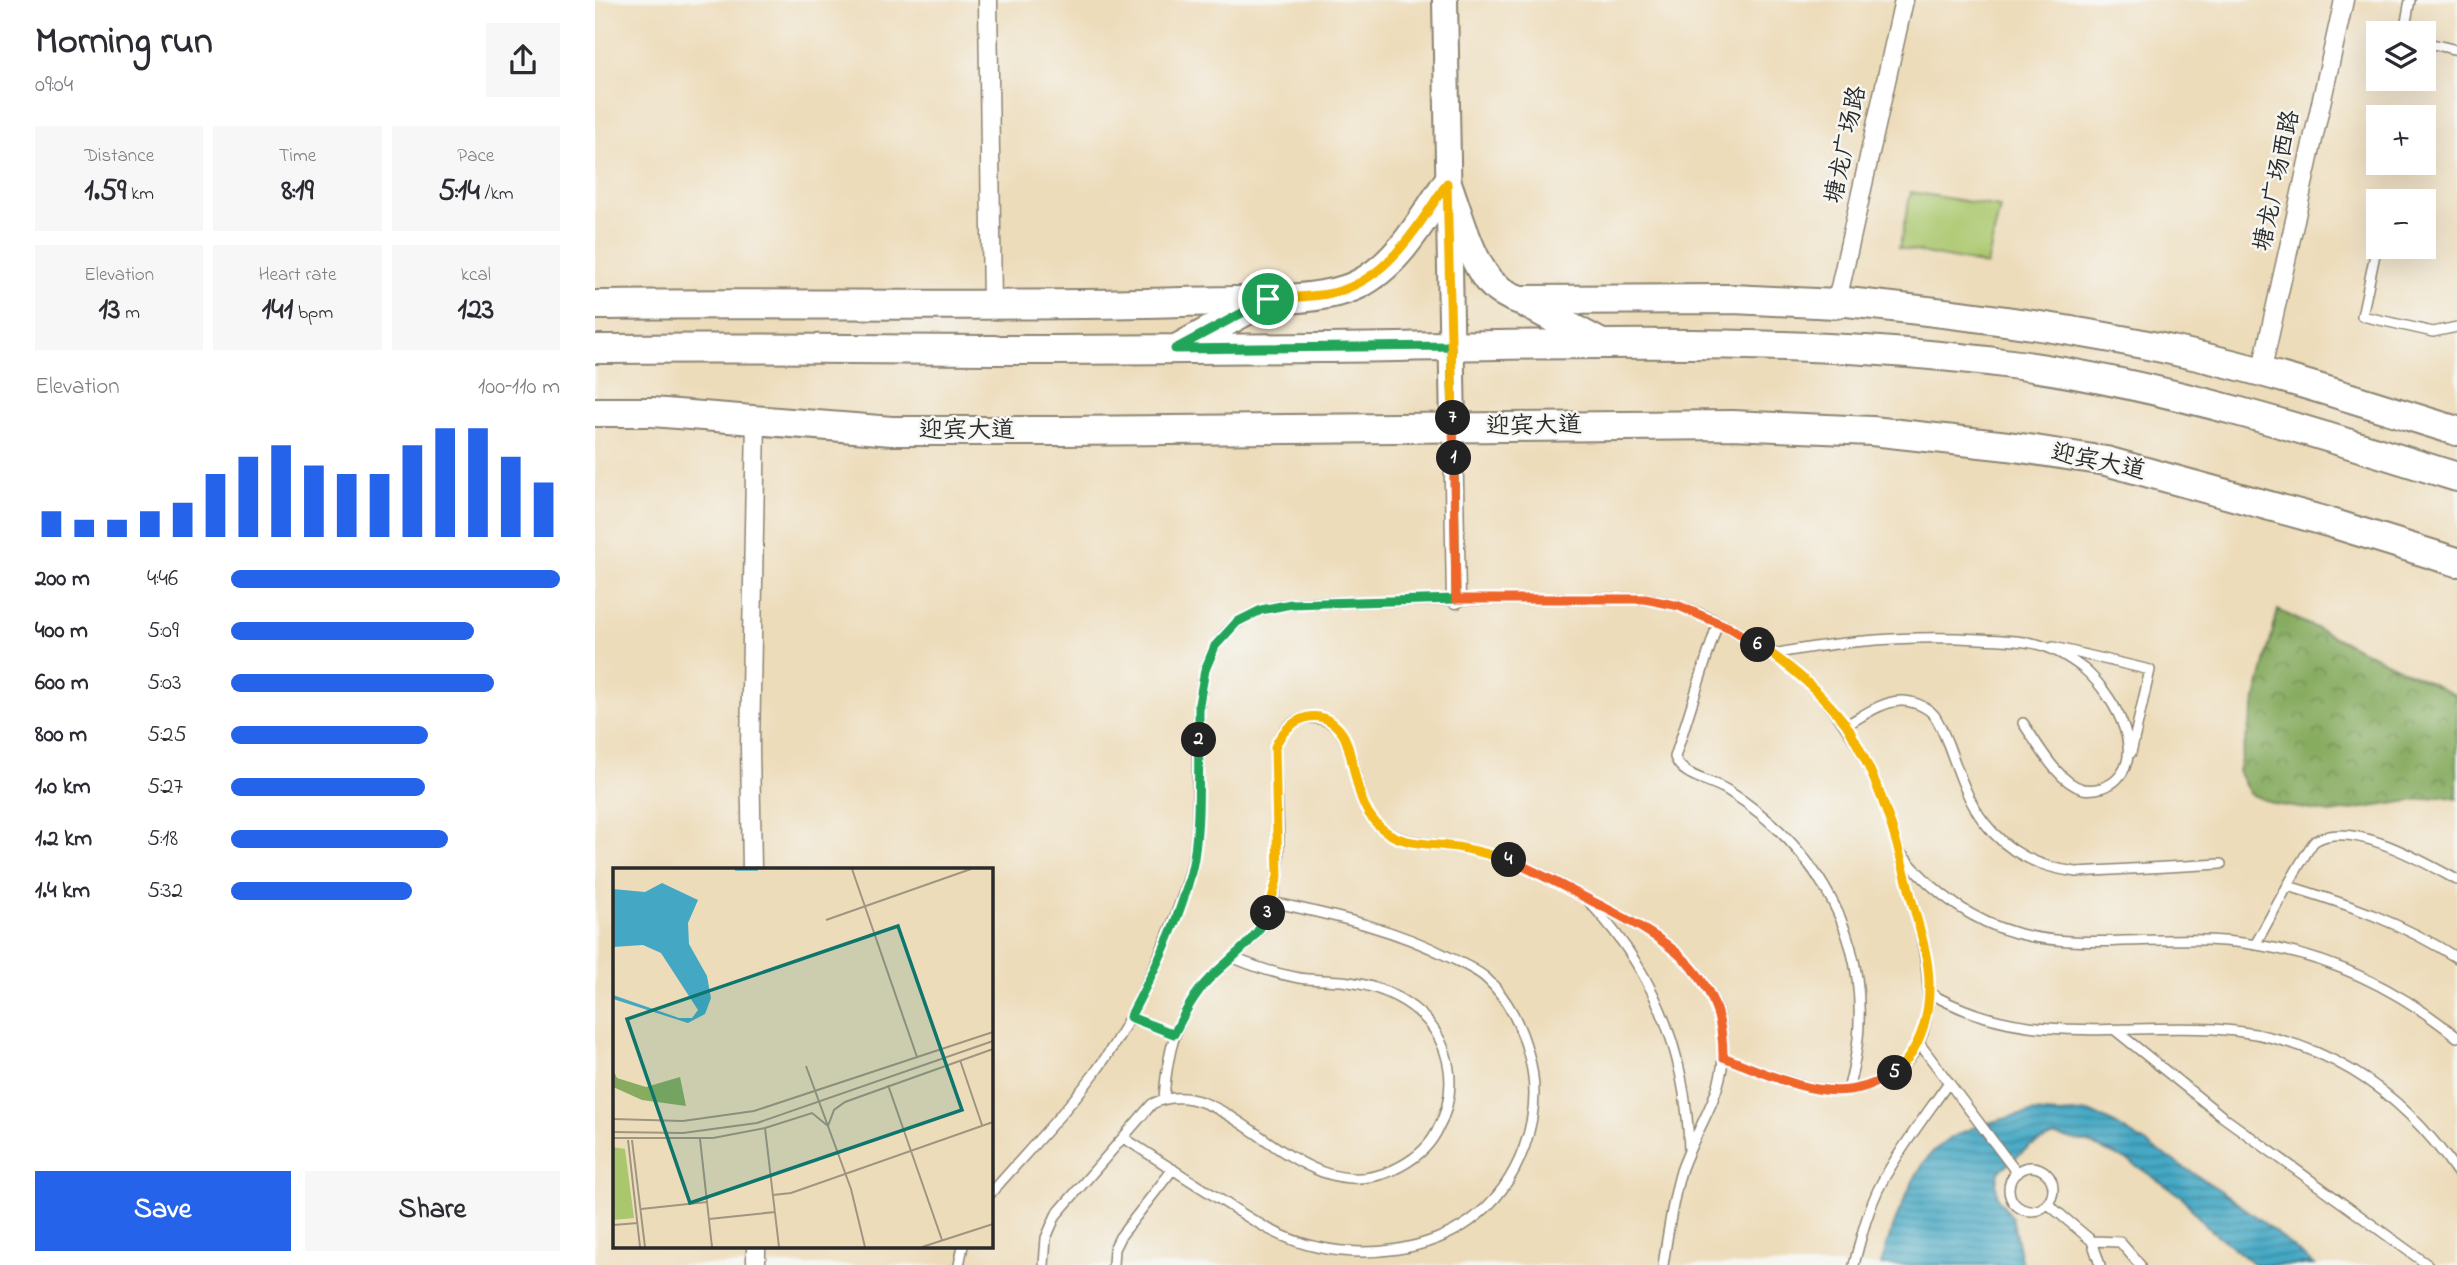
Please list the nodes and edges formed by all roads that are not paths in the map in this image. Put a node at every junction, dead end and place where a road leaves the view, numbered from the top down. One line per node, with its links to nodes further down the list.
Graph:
1 (988, 0): 15 (street)
2 (1444, 0): 9 (street)
3 (1904, 0): 13 (street, 塘龙广场路)
4 (2344, 0): 23 (street, 塘龙广场西路)
5 (2410, 0): 6 (lane)
6 (2406, 21)
7 (2436, 45): 8 (lane)
8 (2457, 50)
9 (1447, 183): 11 (main road); 12 (main road); 18 (street)
10 (2374, 259): 16 (lane)
11 (1268, 299): 15 (main road); 21 (main road)
12 (1520, 300): 13 (main road); 17 (main road)
13 (1837, 302): 19 (main road); 22 (main road)
14 (595, 305): 15 (main road)
15 (992, 306)
16 (2457, 327)
17 (1605, 345): 18 (main road); 19 (main road)
18 (1451, 346): 21 (main road); 28 (street)
19 (1781, 346): 24 (main road)
20 (595, 349): 21 (main road)
21 (1175, 349)
22 (2181, 352): 23 (main road); 24 (main road)
23 (2261, 373): 25 (main road)
24 (2104, 379): 30 (main road)
25 (2349, 397): 29 (main road); 30 (main road)
26 (595, 412): 27 (main road, 迎宾大道)
27 (756, 419): 28 (main road, 迎宾大道); 42 (street)
28 (1453, 427): 32 (main road, 迎宾大道); 33 (street)
29 (2457, 431)
30 (2401, 459): 31 (main road)
31 (2457, 477)
32 (2457, 562)
33 (1456, 599): 34 (lane); 51 (lane)
34 (1718, 622): 36 (lane); 58 (lane)
35 (2038, 645): 36 (lane); 39 (lane); 39 (lane)
36 (1773, 654): 38 (lane)
37 (2023, 723): 39 (lane)
38 (1846, 725): 40 (lane); 41 (lane)
39 (2130, 758)
40 (1899, 852): 47 (lane); 50 (lane)
41 (2221, 864)
42 (752, 868)
43 (2457, 880): 44 (lane)
44 (2288, 886): 47 (lane); 49 (lane)
45 (1584, 897): 46 (lane); 56 (lane); 61 (lane)
46 (1272, 902): 48 (lane); 62 (lane)
47 (2255, 945): 54 (lane)
48 (1234, 958): 53 (lane); 59 (lane)
49 (2457, 958)
50 (1928, 992): 52 (lane); 55 (lane)
51 (1130, 1017): 53 (lane); 65 (lane)
52 (2115, 1030): 64 (lane); 74 (lane)
53 (1174, 1034): 59 (lane)
54 (2457, 1037)
55 (1919, 1043): 57 (lane); 58 (lane)
56 (1723, 1057): 58 (lane); 61 (lane)
57 (1949, 1082): 63 (lane); 71 (lane)
58 (1848, 1090)
59 (1164, 1098): 60 (lane)
60 (1123, 1138): 62 (lane); 68 (lane)
61 (1689, 1152): 70 (lane)
62 (1173, 1169): 69 (lane)
63 (2014, 1169): 66 (lane); 66 (lane)
64 (2457, 1172)
65 (992, 1192)
66 (2048, 1204): 67 (lane)
67 (2092, 1241): 72 (lane); 73 (lane)
68 (1044, 1265)
69 (1113, 1265)
70 (1663, 1265)
71 (1854, 1265)
72 (2100, 1265)
73 (2140, 1265)
74 (2428, 1265)

